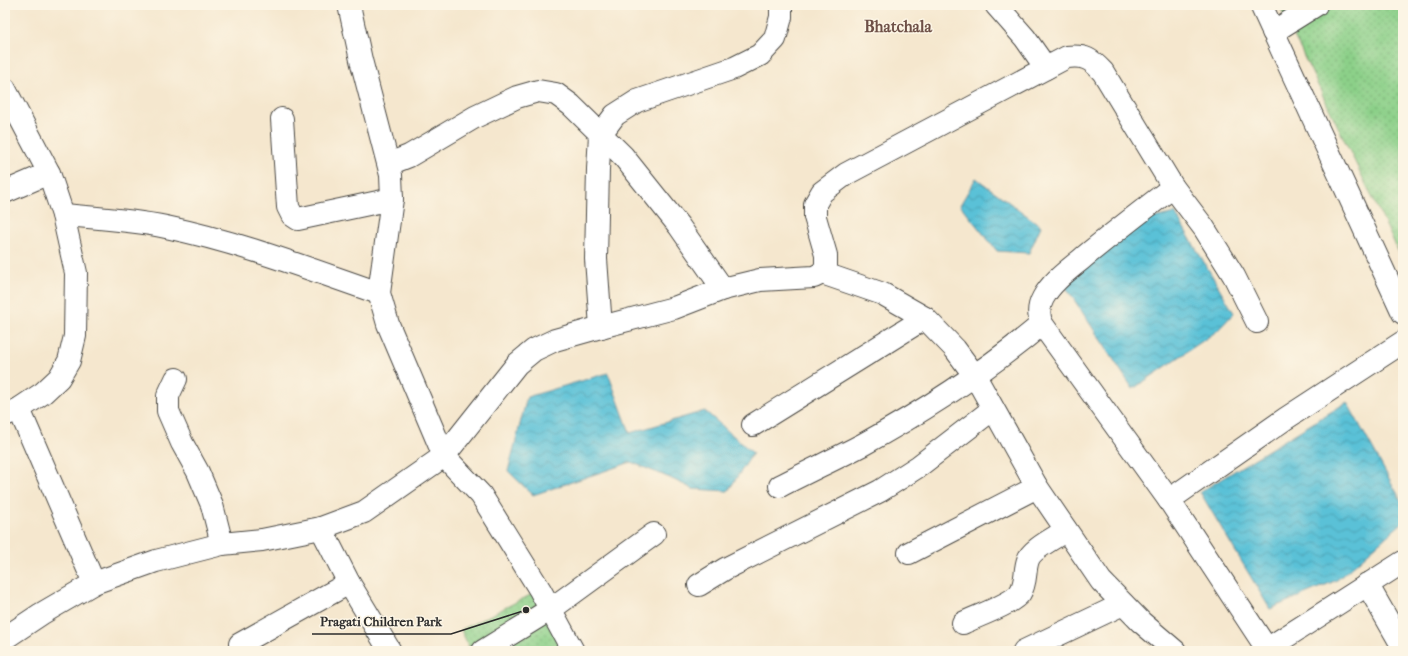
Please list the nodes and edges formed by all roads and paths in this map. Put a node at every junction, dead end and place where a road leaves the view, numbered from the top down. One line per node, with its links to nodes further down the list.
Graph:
1 (349, 5): 11 (street)
2 (781, 5): 10 (street)
3 (996, 5): 7 (street)
4 (1261, 5): 6 (street)
5 (1316, 5): 6 (street)
6 (1273, 32): 20 (street)
7 (1046, 68): 13 (street); 17 (street)
8 (5, 89): 12 (street)
9 (282, 120): 15 (street)
10 (600, 135): 11 (street); 18 (street); 24 (street)
11 (389, 164): 15 (street)
12 (49, 173): 14 (street); 16 (street)
13 (1173, 187): 22 (street); 23 (street)
14 (5, 192)
15 (392, 199): 19 (street)
16 (63, 215): 19 (street); 29 (street)
17 (822, 273): 18 (street); 21 (street)
18 (723, 289): 24 (street)
19 (379, 293): 31 (street)
20 (1403, 313)
21 (924, 318): 26 (street); 30 (street)
22 (1257, 322)
23 (1042, 324): 26 (street); 34 (street)
24 (601, 327): 31 (street)
25 (1403, 342): 34 (street)
26 (975, 376): 28 (street); 32 (street)
27 (176, 379): 38 (street)
28 (993, 409): 33 (street); 44 (street)
29 (12, 412): 41 (street)
30 (753, 425)
31 (444, 456): 35 (street); 46 (street)
32 (780, 486)
33 (1037, 486): 36 (street); 39 (street)
34 (1169, 500): 51 (street)
35 (321, 528): 38 (street); 42 (street)
36 (1066, 530): 45 (street); 47 (street)
37 (654, 534): 46 (street)
38 (222, 544): 41 (street)
39 (909, 553)
40 (1403, 562): 43 (street)
41 (94, 583): 48 (street)
42 (349, 584): 49 (street); 52 (street)
43 (1367, 584): 50 (street); 51 (street)
44 (699, 585)
45 (1123, 604): 55 (street); 56 (street)
46 (551, 609): 53 (street); 54 (street)
47 (963, 623)
48 (5, 638)
49 (240, 644)
50 (1403, 647)
51 (1266, 650)
52 (390, 651)
53 (483, 651)
54 (573, 651)
55 (1024, 651)
56 (1176, 651)

